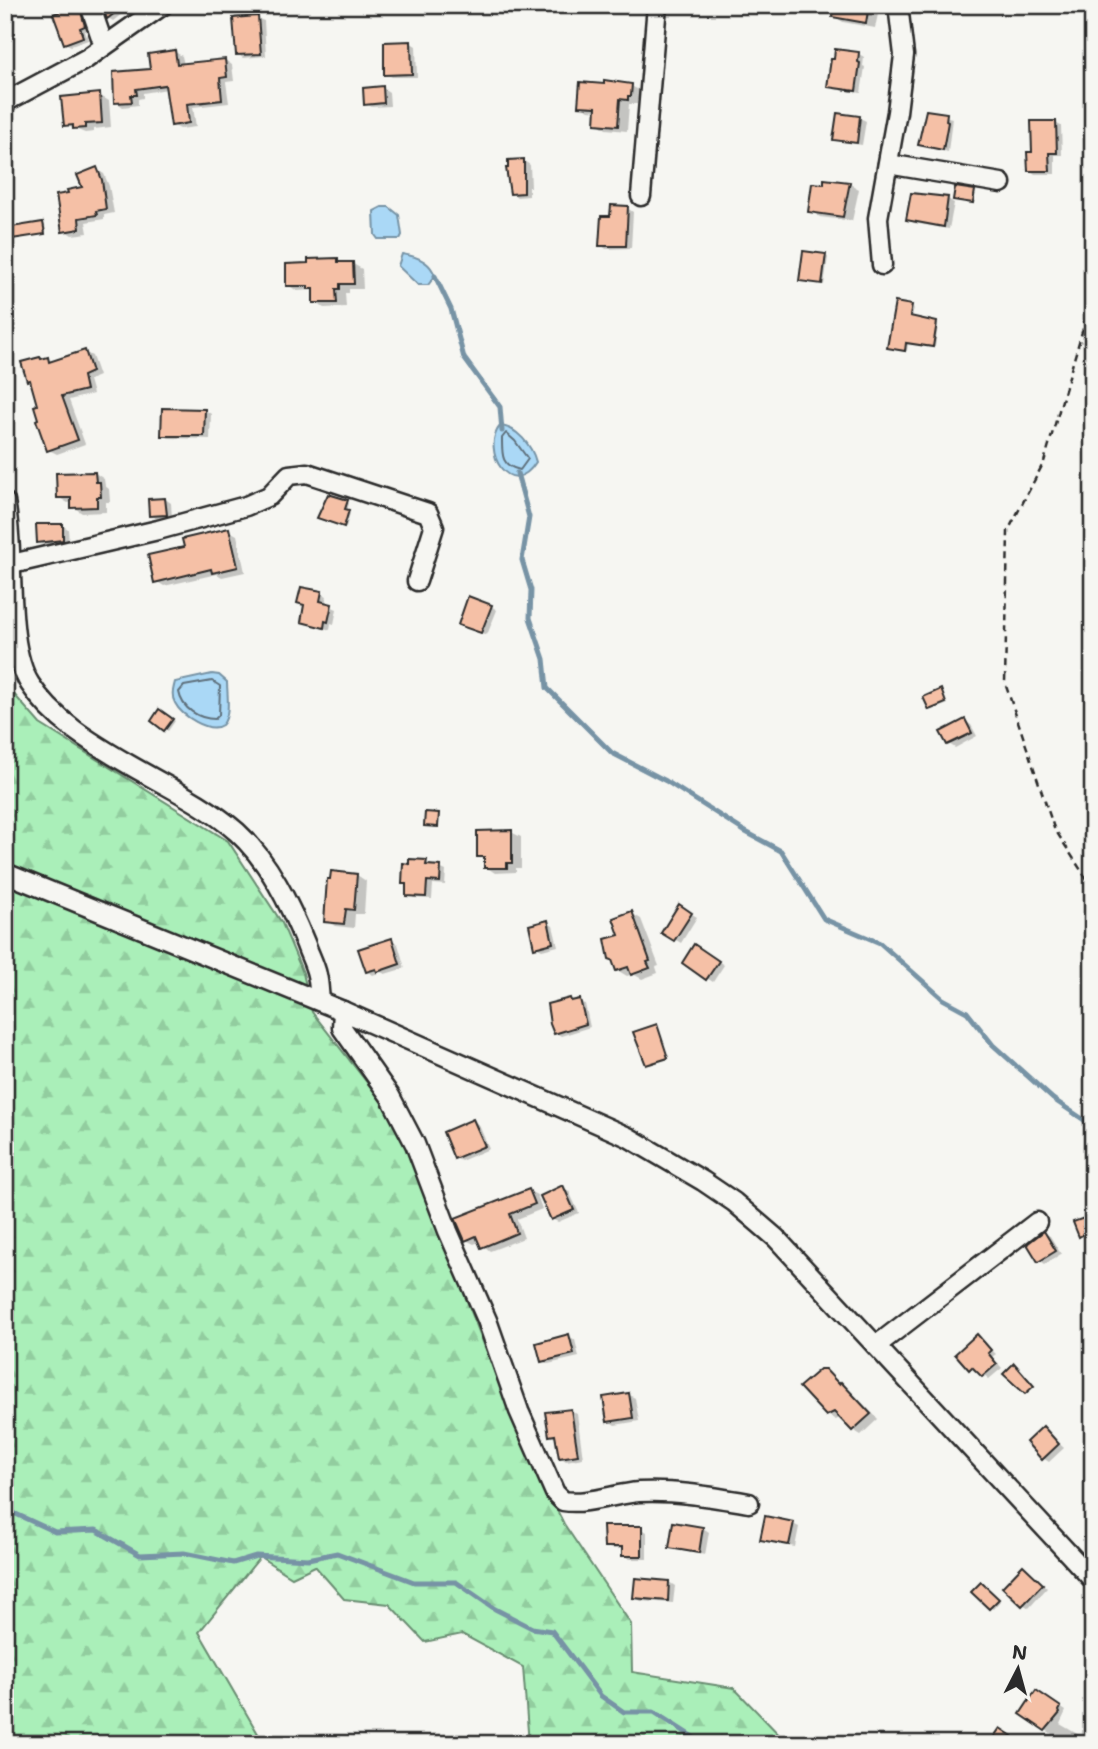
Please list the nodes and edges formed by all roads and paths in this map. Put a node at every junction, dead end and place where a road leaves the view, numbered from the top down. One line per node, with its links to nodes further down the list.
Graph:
1 (90, 5): 5 (street)
2 (163, 5): 5 (street)
3 (657, 5): 9 (street)
4 (898, 5): 7 (street)
5 (104, 46): 6 (street)
6 (5, 102)
7 (888, 164): 8 (street); 10 (street)
8 (1001, 183)
9 (641, 195)
10 (882, 265)
11 (1093, 294): 16 (path)
12 (5, 502): 13 (street)
13 (12, 564): 14 (street); 17 (street)
14 (417, 581)
15 (5, 873): 17 (street)
16 (1093, 889)
17 (320, 1001): 18 (street)
18 (343, 1011): 20 (street); 21 (street)
19 (1037, 1222): 20 (street)
20 (877, 1345): 22 (street)
21 (749, 1503)
22 (1093, 1580)

